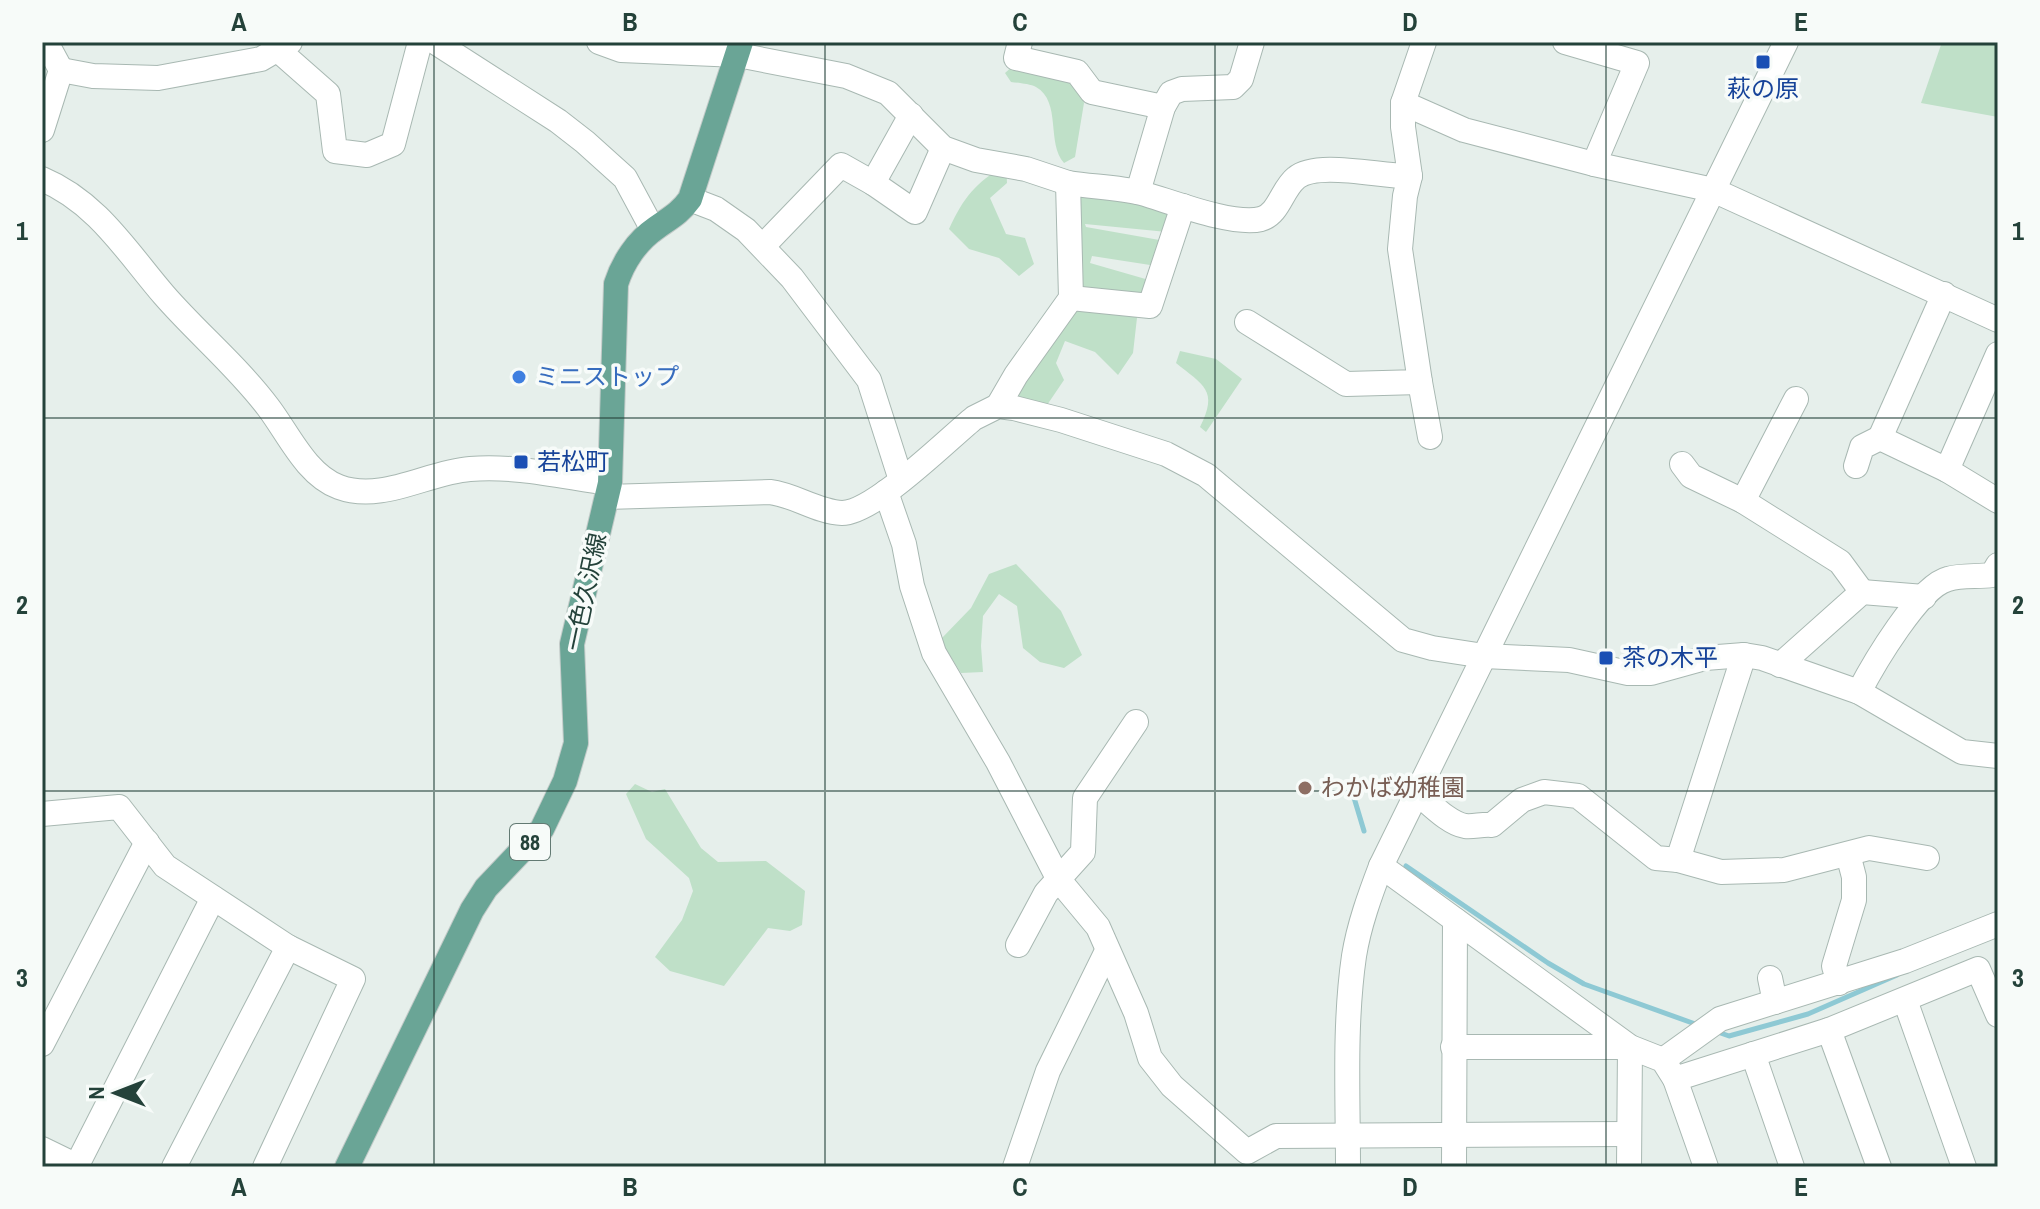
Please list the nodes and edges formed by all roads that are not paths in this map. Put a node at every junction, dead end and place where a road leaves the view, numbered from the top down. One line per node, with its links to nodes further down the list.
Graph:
1 (599, 42): 10 (street)
2 (1020, 42): 13 (street)
3 (1252, 42): 13 (street)
4 (1424, 42): 12 (street)
5 (1565, 42): 17 (street)
6 (1786, 42): 22 (street)
7 (46, 43): 11 (street)
8 (437, 43): 9 (street); 26 (street)
9 (284, 46): 11 (street)
10 (740, 49): 14 (street); 24 (main road, 一色久沢線 / 88)
11 (61, 70): 15 (street)
12 (1403, 103): 17 (street); 18 (street)
13 (1163, 107): 23 (street)
14 (911, 115): 16 (street); 20 (street)
15 (42, 130)
16 (943, 148): 20 (street); 21 (street)
17 (1594, 164): 22 (street)
18 (1410, 176): 25 (street); 33 (street)
19 (42, 179): 42 (street)
20 (873, 183): 27 (street)
21 (1068, 183): 23 (street); 29 (street)
22 (1713, 190): 28 (street); 49 (street)
23 (1138, 192): 25 (street)
24 (690, 199): 26 (main road, 一色久沢線 / 88); 27 (street)
25 (1183, 206): 29 (street)
26 (653, 230): 42 (main road, 一色久沢線 / 88)
27 (763, 246): 41 (street)
28 (1944, 294): 30 (street); 37 (street)
29 (1071, 298): 35 (street)
30 (1998, 320)
31 (1247, 322): 33 (street)
32 (1998, 354): 40 (street)
33 (1420, 382): 36 (street)
34 (1796, 399): 43 (street)
35 (998, 406): 41 (street); 49 (street)
36 (1430, 437)
37 (1880, 438): 39 (street); 40 (street)
38 (1682, 464): 43 (street)
39 (1856, 466)
40 (1947, 470): 44 (street)
41 (894, 486): 42 (street); 61 (street)
42 (608, 490): 87 (main road, 一色久沢線 / 88)
43 (1743, 501): 46 (street)
44 (1998, 501)
45 (1996, 574): 47 (street)
46 (1862, 592): 47 (street); 50 (street)
47 (1924, 597): 51 (street)
48 (1744, 655): 49 (street); 50 (street); 59 (street)
49 (1484, 656): 54 (street)
50 (1780, 665): 51 (street)
51 (1859, 692): 53 (street)
52 (1136, 722): 61 (street)
53 (1998, 756)
54 (1416, 792): 59 (street); 60 (street)
55 (42, 814): 56 (street)
56 (147, 842): 62 (street); 74 (street)
57 (1848, 854): 58 (street); 59 (street); 69 (street)
58 (1927, 858)
59 (1678, 860)
60 (1381, 866): 63 (street); 80 (street)
61 (1059, 880): 65 (street); 67 (street)
62 (213, 898): 66 (street); 84 (street)
63 (1455, 920): 75 (street); 76 (street)
64 (1998, 924): 69 (street)
65 (1018, 945)
66 (288, 947): 85 (street); 86 (street)
67 (1107, 951): 83 (street); 88 (street)
68 (1770, 978): 71 (street)
69 (1839, 983): 71 (street)
70 (1905, 1000): 72 (street); 73 (street); 95 (street)
71 (1775, 1002): 78 (street)
72 (1998, 1015)
73 (1829, 1030): 77 (street); 94 (street)
74 (42, 1044)
75 (1453, 1047): 76 (street); 81 (street)
76 (1630, 1047): 78 (street); 79 (street)
77 (1753, 1054): 78 (street); 93 (street)
78 (1669, 1069): 92 (street)
79 (1629, 1134): 81 (street); 91 (street)
80 (1348, 1135): 81 (street); 83 (street); 89 (street)
81 (1454, 1135): 90 (street)
82 (42, 1149): 84 (street)
83 (1244, 1159)
84 (77, 1167)
85 (174, 1167)
86 (265, 1167)
87 (347, 1167)
88 (1015, 1167)
89 (1348, 1167)
90 (1454, 1167)
91 (1629, 1167)
92 (1706, 1167)
93 (1792, 1167)
94 (1879, 1167)
95 (1964, 1167)

